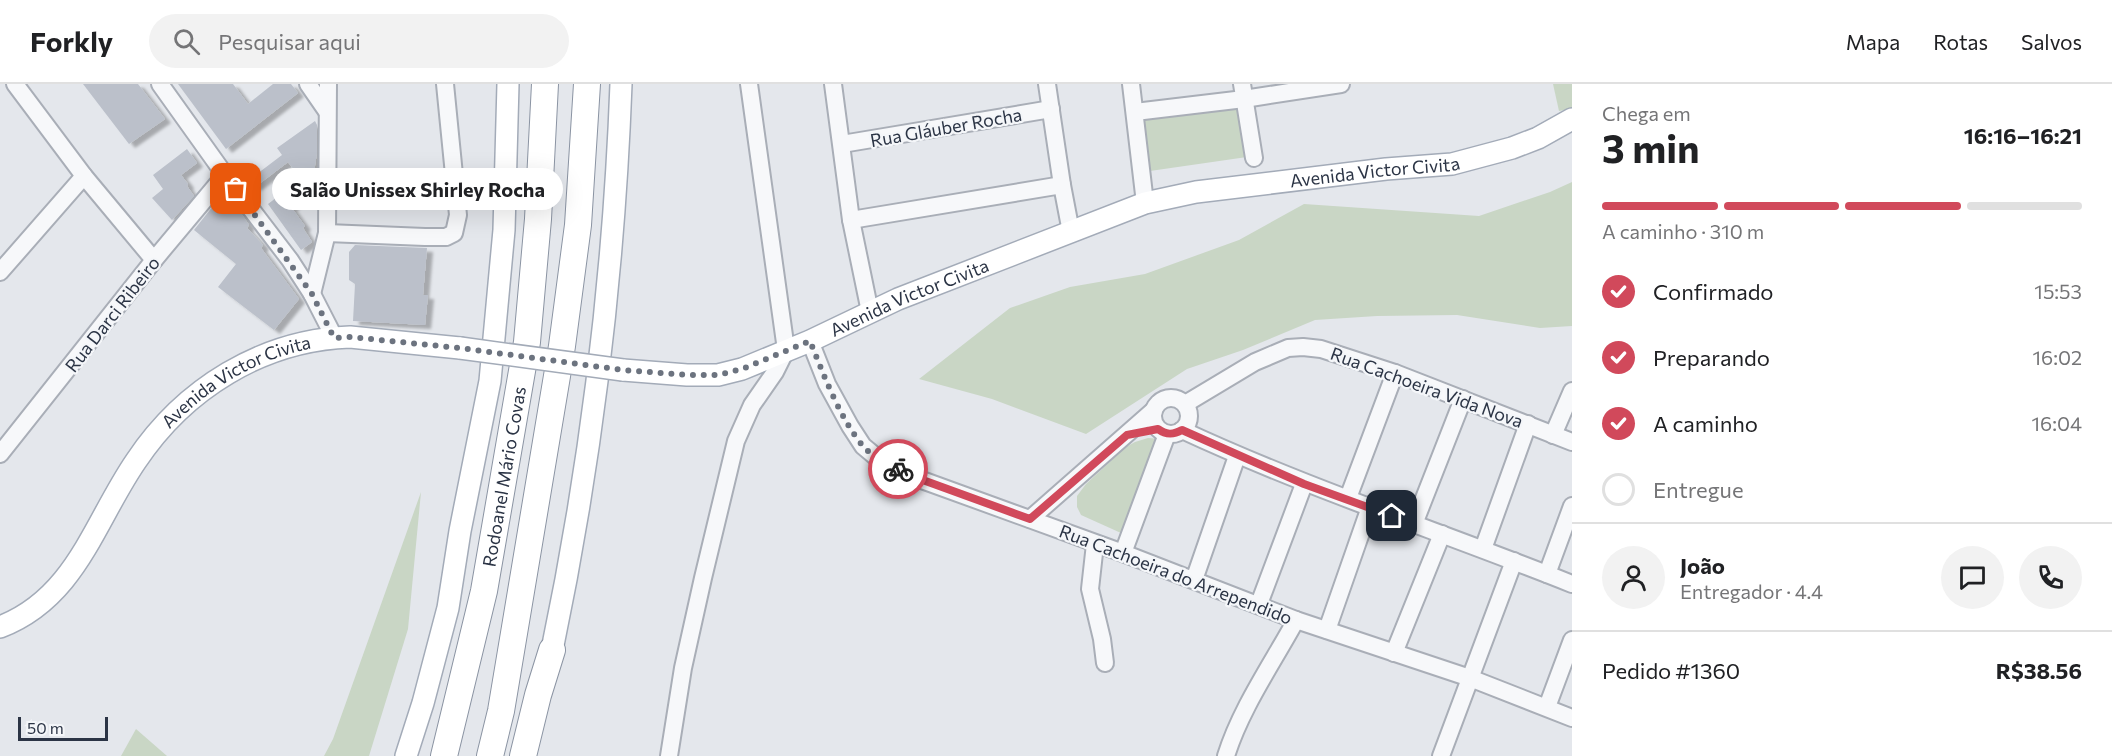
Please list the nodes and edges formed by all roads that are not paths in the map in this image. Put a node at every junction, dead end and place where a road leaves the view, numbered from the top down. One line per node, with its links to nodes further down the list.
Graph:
1 (15, 84): 23 (street)
2 (160, 84): 22 (street)
3 (308, 84): 17 (street)
4 (328, 84): 17 (street)
5 (445, 84): 28 (street)
6 (508, 84): 73 (main road)
7 (545, 84): 74 (highway, Rodoanel Mário Covas)
8 (587, 84): 75 (highway, Rodoanel Mário Covas)
9 (621, 84): 67 (main road)
10 (749, 84): 35 (street)
11 (833, 84): 20 (street)
12 (1047, 84): 16 (street)
13 (1131, 84): 18 (street)
14 (1341, 84): 15 (street)
15 (1243, 92): 18 (street); 21 (street)
16 (1051, 109): 20 (street, Rua Gláuber Rocha); 24 (street)
17 (326, 110): 28 (street)
18 (1135, 112): 25 (street)
19 (1572, 119): 25 (main road, Avenida Victor Civita)
20 (842, 144): 26 (street)
21 (1254, 158)
22 (225, 175): 29 (street, Rua Darci Ribeiro); 31 (street)
23 (84, 176): 29 (street); 30 (street)
24 (1062, 185): 26 (street); 27 (street)
25 (1145, 203): 27 (main road, Avenida Victor Civita)
26 (851, 220): 32 (street)
27 (1071, 232): 32 (main road, Avenida Victor Civita)
28 (327, 233): 31 (street)
29 (154, 260): 46 (street, Rua Darci Ribeiro)
30 (2, 266)
31 (312, 294): 33 (street)
32 (870, 312): 34 (main road, Avenida Victor Civita)
33 (334, 338): 35 (main road, Avenida Victor Civita, bridge); 64 (main road, Avenida Victor Civita)
34 (810, 341): 35 (main road, Avenida Victor Civita); 52 (street, Rua Cachoeira do Arrependido)
35 (786, 350): 78 (street)
36 (1395, 373): 38 (street, Rua Cachoeira Vida Nova); 39 (street, Rua Cachoeira Vida Nova); 49 (street)
37 (1572, 391): 44 (street)
38 (1462, 399): 41 (street, Rua Cachoeira Vida Nova); 53 (street)
39 (1185, 405): 40 (street); 42 (street)
40 (1154, 410): 42 (street); 43 (street)
41 (1528, 424): 44 (street, Rua Cachoeira Vida Nova); 56 (street)
42 (1169, 431): 43 (street); 47 (street); 57 (street)
43 (1127, 435): 52 (street)
44 (1553, 435): 45 (street, Rua Cachoeira Vida Nova)
45 (1572, 442)
46 (0, 454)
47 (1237, 456): 48 (street); 60 (street)
48 (1304, 484): 49 (street); 62 (street)
49 (1348, 498): 51 (street)
50 (1572, 506): 59 (street)
51 (1370, 507): 53 (street); 65 (street)
52 (1030, 519): 55 (street, Rua Cachoeira do Arrependido)
53 (1414, 524): 54 (street)
54 (1442, 534): 56 (street); 68 (street)
55 (1095, 544): 57 (street, Rua Cachoeira do Arrependido); 69 (street)
56 (1483, 549): 58 (street)
57 (1123, 553): 60 (street, Rua Cachoeira do Arrependido)
58 (1514, 561): 59 (street); 70 (street)
59 (1547, 574): 61 (street)
60 (1194, 580): 62 (street, Rua Cachoeira do Arrependido)
61 (1572, 584)
62 (1259, 604): 63 (street, Rua Cachoeira do Arrependido)
63 (1296, 620): 65 (street, Rua Cachoeira do Arrependido); 79 (street)
64 (0, 627)
65 (1327, 630): 68 (street, Rua Cachoeira do Arrependido)
66 (1572, 640): 71 (street)
67 (552, 650): 76 (highway); 77 (highway)
68 (1394, 653): 70 (street, Rua Cachoeira do Arrependido)
69 (1105, 663)
70 (1470, 678): 71 (street, Rua Cachoeira do Arrependido); 80 (street)
71 (1547, 707): 72 (street, Rua Cachoeira do Arrependido)
72 (1572, 718)
73 (406, 756)
74 (444, 756)
75 (490, 756)
76 (523, 756)
77 (533, 756)
78 (669, 756)
79 (1226, 756)
80 (1441, 756)

